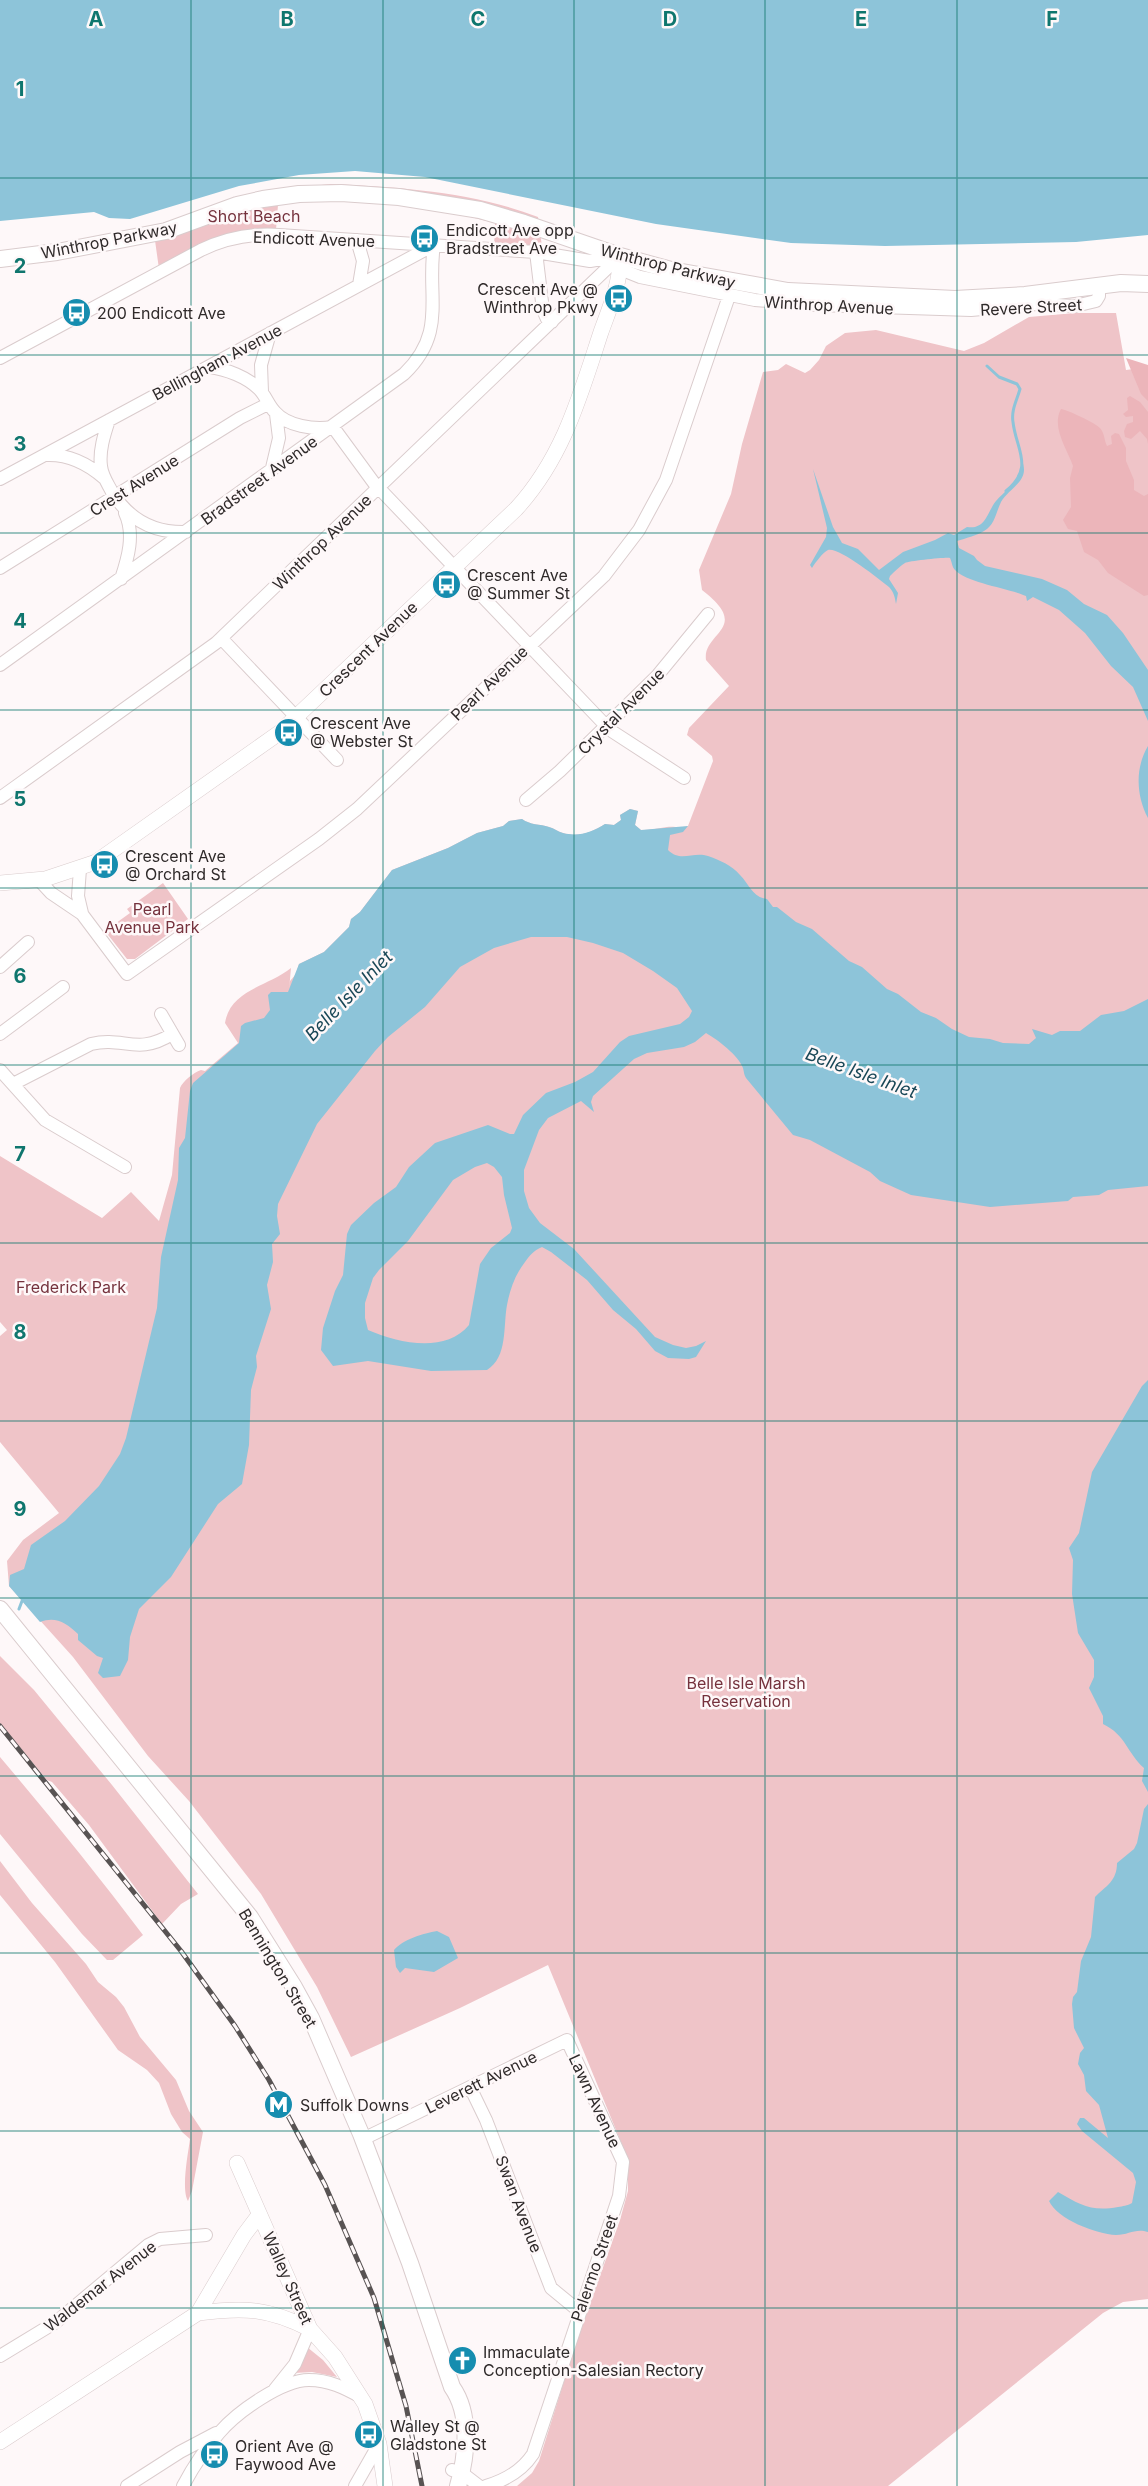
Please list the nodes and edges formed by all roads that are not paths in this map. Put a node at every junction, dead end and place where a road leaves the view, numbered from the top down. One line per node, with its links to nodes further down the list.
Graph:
1 (357, 240): 2 (street, Endicott Avenue); 7 (street); 13 (street, Endicott Avenue)
2 (434, 245): 3 (street, Endicott Avenue); 7 (street, Bellingham Avenue); 19 (street, Bradstreet Avenue)
3 (536, 252): 5 (street, Endicott Avenue); 11 (street)
4 (0, 259): 5 (main road, Winthrop Parkway)
5 (620, 263): 8 (main road, Winthrop Parkway); 9 (street, Winthrop Avenue); 11 (street, Winthrop Avenue); 28 (street, Crescent Avenue)
6 (1148, 284): 8 (main road, Revere Street)
7 (359, 285): 12 (street, Bellingham Avenue)
8 (1099, 286): 10 (street, Revere Street)
9 (729, 296): 10 (street, Winthrop Avenue); 33 (street, Pearl Avenue)
10 (971, 310)
11 (552, 322): 24 (street, Winthrop Avenue)
12 (270, 333): 14 (street, Bellingham Avenue); 15 (street)
13 (0, 358)
14 (209, 367): 15 (street); 18 (street, Bellingham Avenue)
15 (262, 392): 16 (street)
16 (268, 404): 17 (street); 25 (street, Crest Avenue)
17 (276, 414): 19 (street); 21 (street)
18 (109, 420): 20 (street, Bellingham Avenue); 22 (street)
19 (333, 427): 21 (street, Bradstreet Avenue); 24 (street)
20 (44, 456): 22 (street); 23 (street, Bellingham Avenue)
21 (271, 472): 27 (street, Bradstreet Avenue)
22 (104, 478): 25 (street)
23 (0, 479)
24 (378, 488): 28 (street); 32 (street, Winthrop Avenue)
25 (115, 497): 26 (street); 29 (street, Crest Avenue)
26 (125, 512): 27 (street); 30 (street)
27 (186, 532): 30 (street, Bradstreet Avenue)
28 (454, 567): 33 (street); 35 (street, Crescent Avenue)
29 (0, 568)
30 (121, 579): 34 (street, Bradstreet Avenue)
31 (708, 614): 36 (street, Crystal Avenue)
32 (221, 639): 35 (street); 39 (street, Winthrop Avenue)
33 (529, 645): 36 (street); 44 (street, Pearl Avenue)
34 (0, 665)
35 (296, 718): 37 (street); 41 (street, Crescent Avenue)
36 (607, 726): 38 (street); 40 (street, Crystal Avenue)
37 (337, 760)
38 (684, 778)
39 (0, 798)
40 (526, 800)
41 (80, 869): 42 (street, Crescent Avenue); 44 (street)
42 (39, 880): 43 (street, Crescent Avenue); 44 (street)
43 (0, 883)
44 (82, 914)
45 (28, 942): 46 (street)
46 (0, 967)
47 (63, 987): 49 (street)
48 (161, 1014): 51 (street)
49 (0, 1034)
50 (0, 1070): 51 (street)
51 (13, 1084): 52 (street)
52 (125, 1167)
53 (0, 1609): 56 (main road, Bennington Street)
54 (567, 2040): 55 (street, Leverett Avenue); 57 (street, Lawn Avenue)
55 (470, 2087): 56 (street, Leverett Avenue); 61 (street, Swan Avenue)
56 (363, 2139): 70 (main road, Bennington Street)
57 (623, 2162): 61 (street, Palermo Street)
58 (237, 2163): 59 (street, Walley Street)
59 (259, 2215): 62 (street); 63 (street, Walley Street)
60 (206, 2235): 64 (street, Waldemar Avenue)
61 (579, 2312): 76 (street, Palermo Street)
62 (198, 2313): 63 (street); 68 (street)
63 (310, 2330): 65 (street); 66 (street, Walley Street)
64 (0, 2356)
65 (275, 2390): 66 (street); 67 (street)
66 (362, 2397): 69 (street, Walley Street)
67 (221, 2430): 71 (street); 72 (street)
68 (0, 2442)
69 (379, 2444): 73 (street); 74 (street, Walley Street)
70 (455, 2479): 75 (street)
71 (128, 2486)
72 (183, 2486)
73 (355, 2486)
74 (385, 2486)
75 (478, 2486)
76 (486, 2486)

